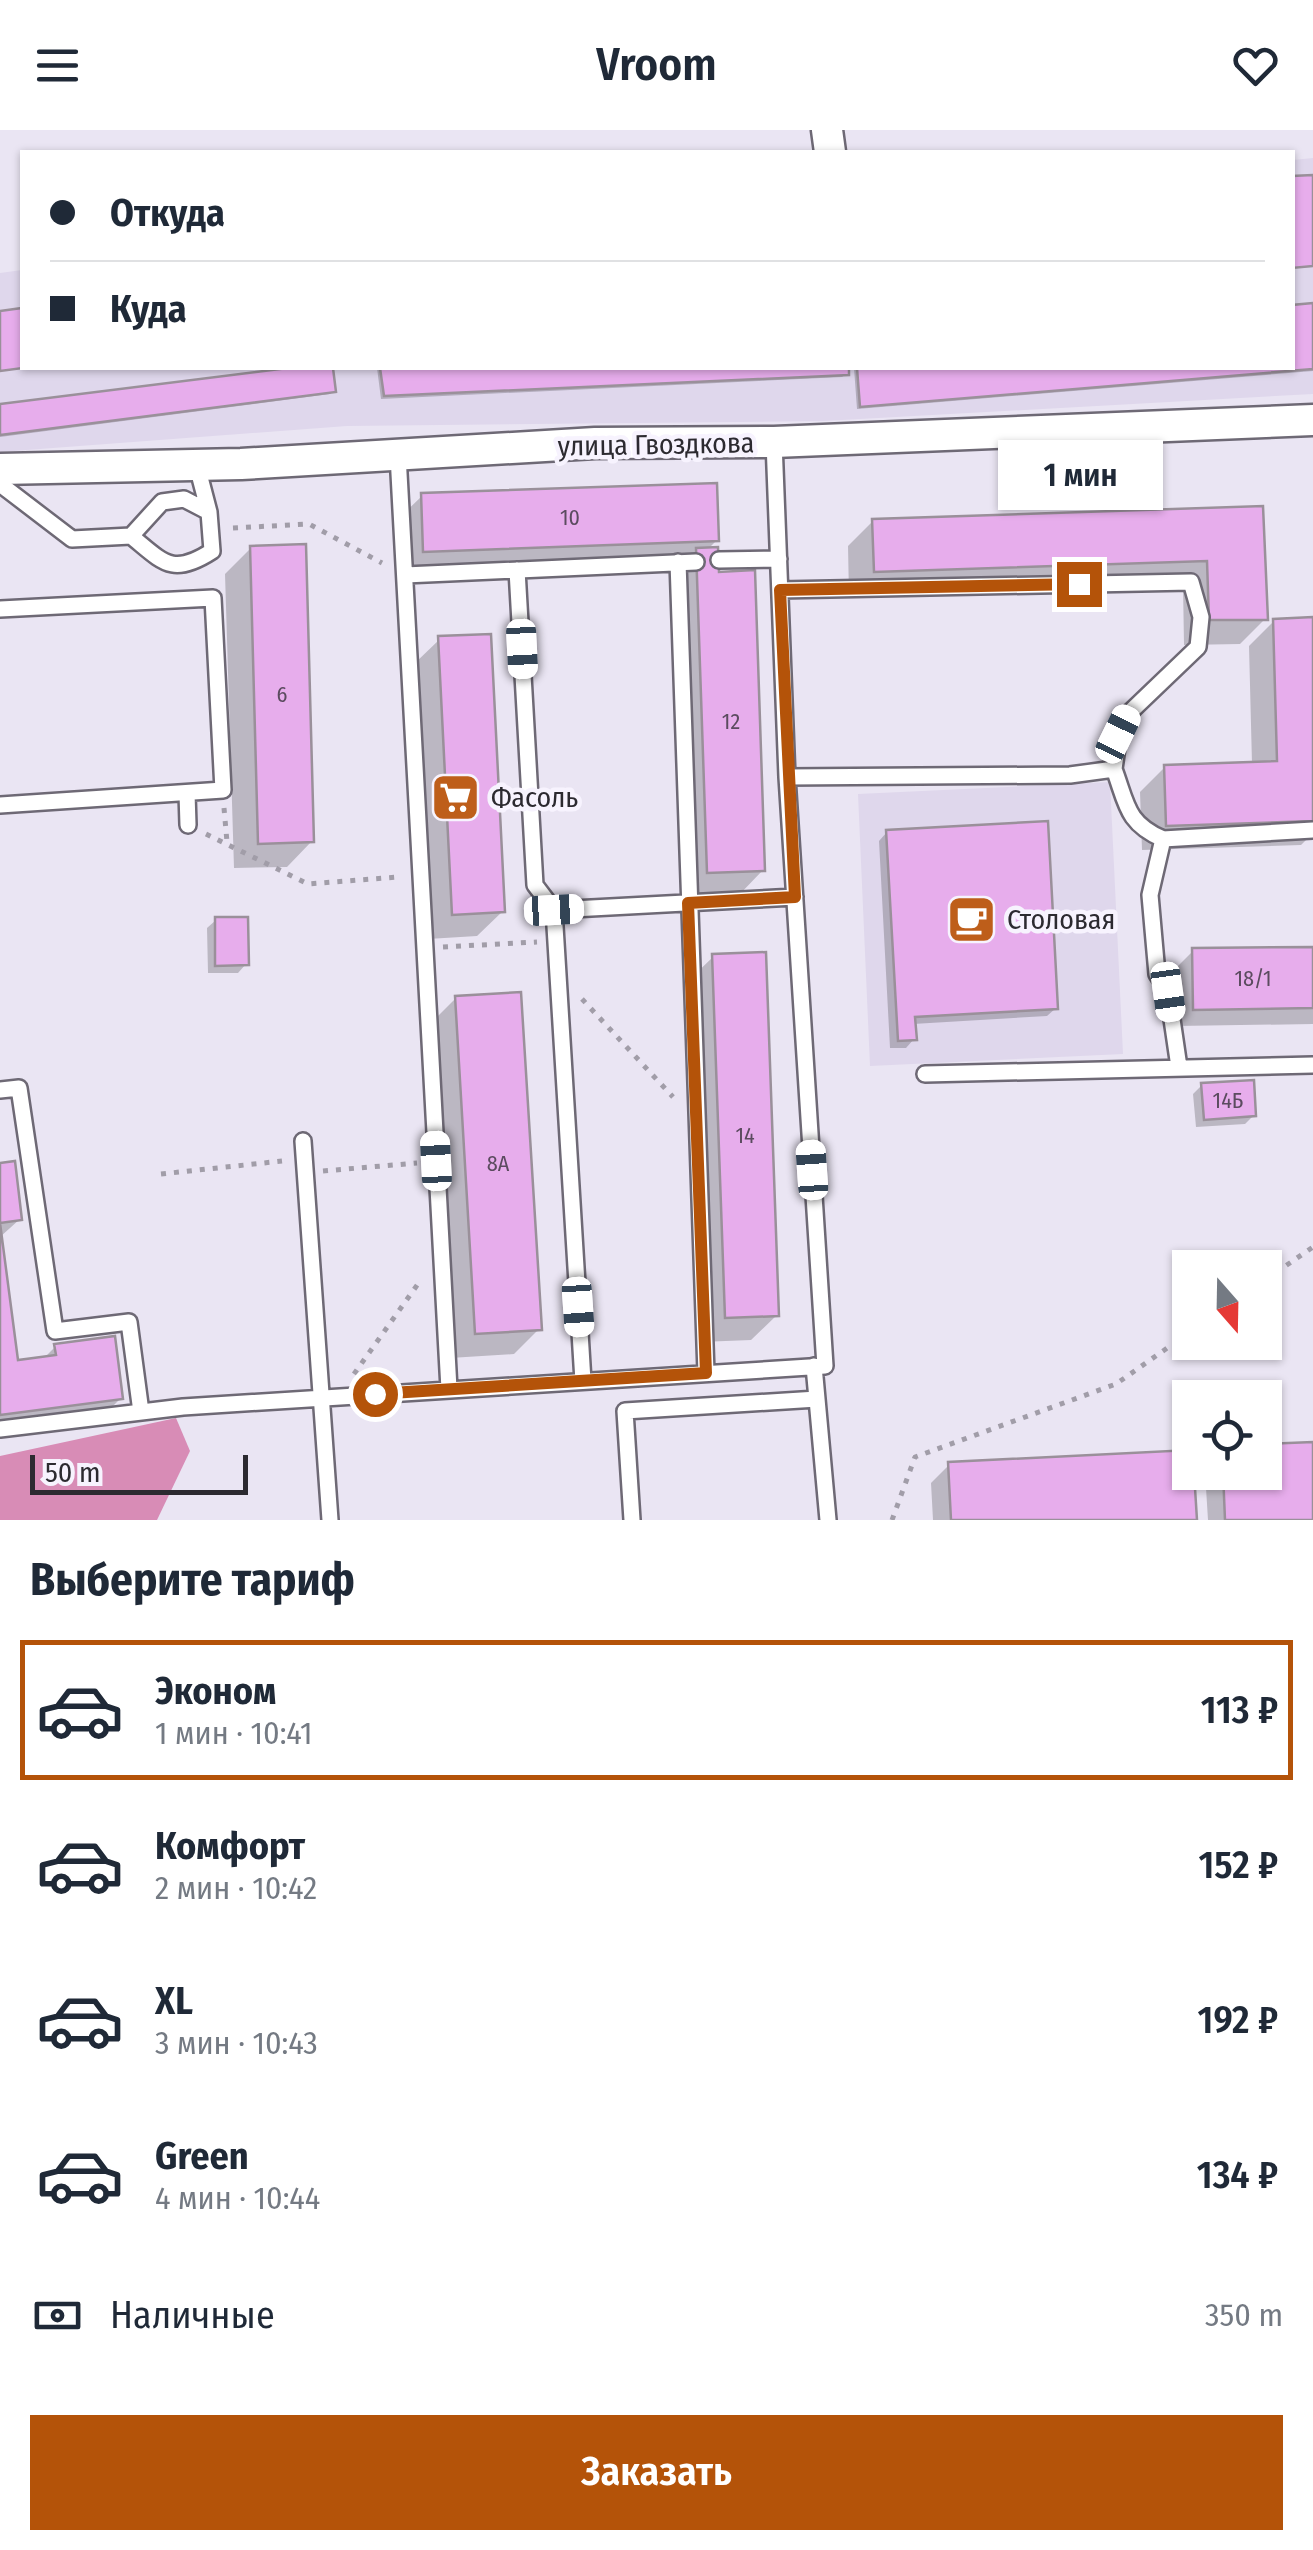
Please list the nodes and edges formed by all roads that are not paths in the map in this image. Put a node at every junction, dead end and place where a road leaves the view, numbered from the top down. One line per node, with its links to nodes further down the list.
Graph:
1 (1313, 420): 2 (street, улица Гвоздкова)
2 (774, 442): 3 (street, улица Гвоздкова); 9 (lane)
3 (398, 455): 4 (street, улица Гвоздкова); 14 (lane)
4 (197, 466): 5 (street, улица Гвоздкова); 7 (lane)
5 (0, 470)
6 (0, 484): 8 (lane)
7 (210, 521): 8 (lane); 8 (lane)
8 (131, 536)
9 (778, 559): 10 (lane); 15 (lane)
10 (719, 560)
11 (678, 562): 12 (lane); 13 (lane); 25 (lane)
12 (696, 562)
13 (517, 570): 14 (lane); 26 (lane)
14 (405, 575): 35 (lane)
15 (780, 590): 17 (lane); 18 (lane)
16 (0, 609): 19 (lane)
17 (1114, 769): 18 (lane); 23 (lane)
18 (788, 777): 24 (lane)
19 (186, 793): 20 (lane); 21 (lane)
20 (0, 805)
21 (188, 825)
22 (1313, 830): 23 (lane)
23 (1163, 839): 28 (lane)
24 (795, 897): 25 (lane); 32 (lane)
25 (688, 903): 26 (lane); 33 (lane)
26 (554, 910): 34 (lane)
27 (1313, 1065): 28 (lane)
28 (1179, 1067): 29 (lane)
29 (925, 1074)
30 (0, 1090): 38 (lane)
31 (303, 1140): 36 (lane)
32 (814, 1366): 33 (lane); 37 (lane)
33 (706, 1373): 34 (lane)
34 (583, 1381): 35 (lane)
35 (449, 1390): 36 (lane)
36 (330, 1397): 38 (lane); 40 (lane)
37 (817, 1399): 41 (lane); 42 (lane)
38 (140, 1412): 39 (lane)
39 (0, 1429)
40 (330, 1520)
41 (632, 1520)
42 (828, 1520)

